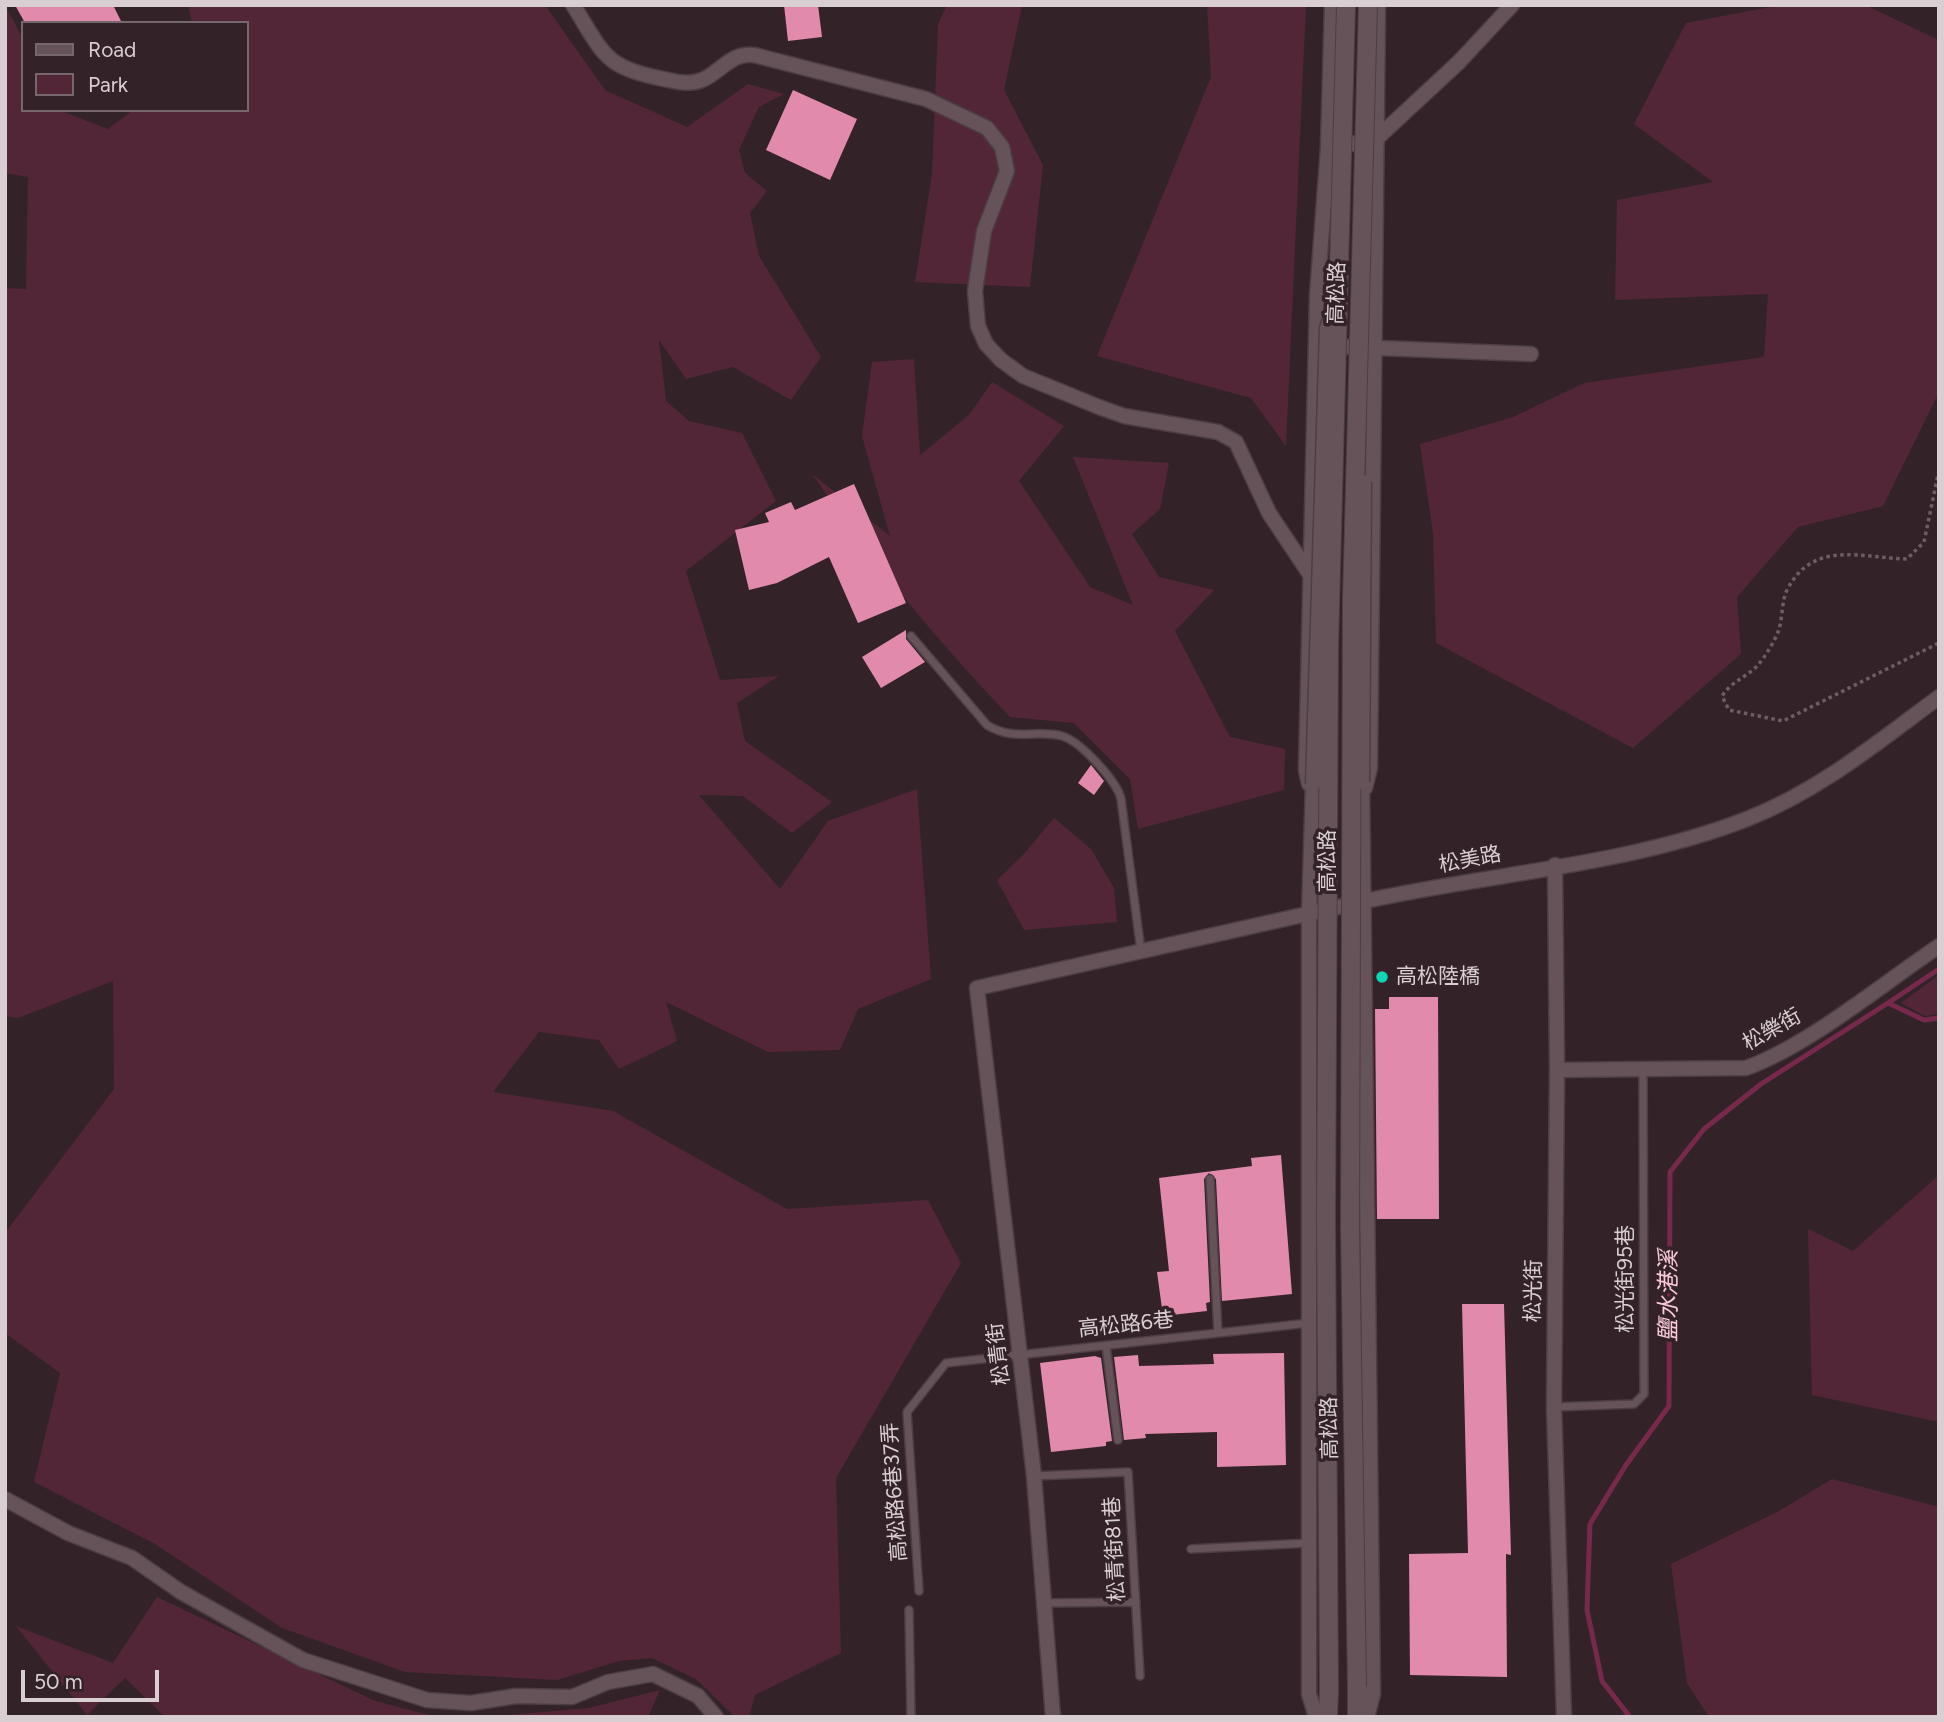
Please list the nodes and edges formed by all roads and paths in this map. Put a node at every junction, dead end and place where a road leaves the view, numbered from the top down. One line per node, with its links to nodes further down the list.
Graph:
1 (573, 5): 15 (street)
2 (1332, 5): 8 (street, 高松路)
3 (1346, 5): 9 (street, 高松路, bridge)
4 (1368, 5): 10 (street, 高松路, bridge)
5 (1378, 5): 7 (street, 高松路)
6 (1512, 5): 7 (street)
7 (1375, 141): 8 (street); 12 (street, 高松路)
8 (1328, 148): 11 (street, 高松路)
9 (1339, 296): 20 (street, 高松路, bridge); 50 (street, 高松路, bridge)
10 (1359, 296): 19 (street, 高松路, bridge); 51 (street, 高松路, bridge)
11 (1316, 345): 12 (street); 15 (street, 高松路)
12 (1376, 348): 13 (street); 19 (street, 高松路)
13 (1531, 354)
14 (1939, 470): 17 (path)
15 (1311, 576): 20 (street, 高松路)
16 (911, 636): 25 (lane)
17 (1939, 643)
18 (1939, 697): 21 (street, 松美路)
19 (1362, 800): 22 (street, 高松路)
20 (1313, 802): 23 (street, 高松路)
21 (1555, 865): 22 (street, 松美路); 27 (street, 松光街)
22 (1364, 901): 23 (street, 松美路); 52 (street, 高松路)
23 (1309, 915): 25 (street, 松美路); 30 (street, 高松路)
24 (1939, 946): 28 (street, 松樂街)
25 (1141, 952): 26 (street, 松美路)
26 (977, 988): 33 (street, 松青街)
27 (1557, 1070): 28 (street, 松樂街); 35 (street, 松光街)
28 (1643, 1071): 35 (lane, 松光街95巷)
29 (1210, 1179): 31 (lane)
30 (1309, 1323): 31 (lane, 高松路6巷); 39 (street, 高松路)
31 (1218, 1333): 32 (lane, 高松路6巷)
32 (1106, 1346): 33 (lane, 高松路6巷); 36 (lane)
33 (1020, 1354): 34 (lane, 高松路6巷); 37 (street, 松青街)
34 (946, 1363): 41 (lane, 高松路6巷37弄)
35 (1554, 1407): 53 (street, 松光街)
36 (1118, 1440)
37 (1034, 1476): 42 (lane, 松青街81巷); 43 (street, 松青街)
38 (5, 1499): 46 (street)
39 (1309, 1543): 40 (lane); 49 (street, 高松路)
40 (1191, 1549)
41 (919, 1591)
42 (1136, 1602): 43 (lane); 45 (lane, 松青街81巷)
43 (1044, 1603): 48 (street, 松青街)
44 (909, 1610): 47 (lane)
45 (1140, 1675)
46 (716, 1717)
47 (911, 1717)
48 (1053, 1717)
49 (1315, 1717)
50 (1328, 1717)
51 (1357, 1717)
52 (1367, 1717)
53 (1564, 1717)

